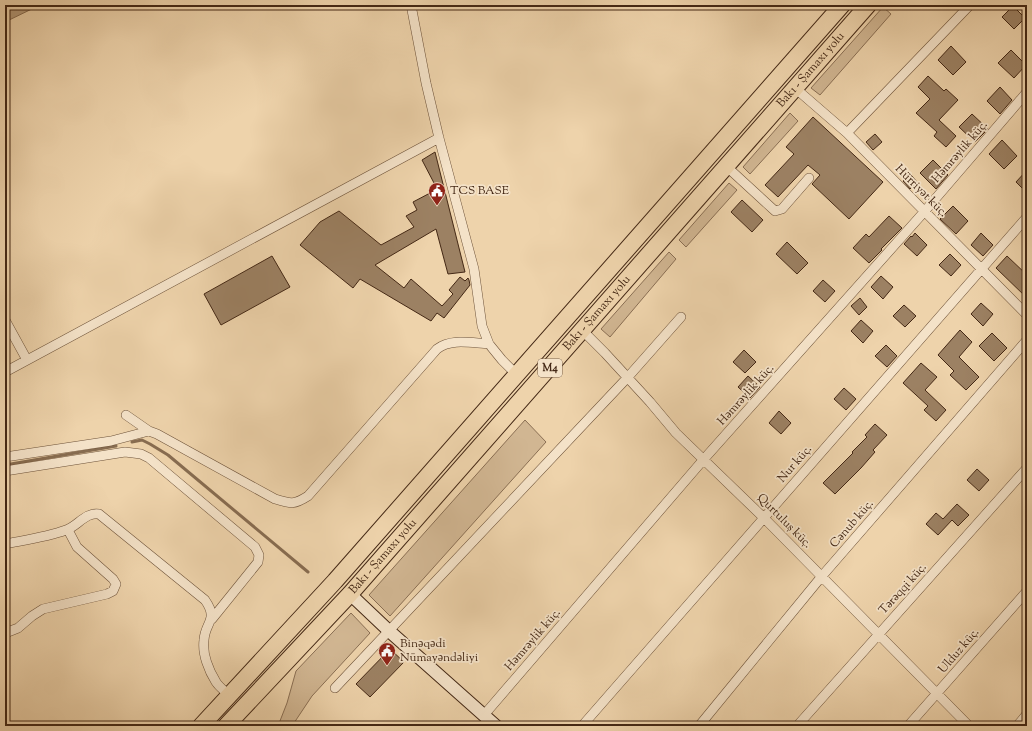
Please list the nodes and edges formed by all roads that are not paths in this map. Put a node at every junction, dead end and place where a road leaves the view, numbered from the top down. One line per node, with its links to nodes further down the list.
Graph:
1 (410, 5): 8 (street)
2 (842, 5): 22 (highway, Bakı - Şamaxı yolu / M4)
3 (868, 5): 5 (highway, Bakı - Şamaxı yolu / M4)
4 (970, 5): 7 (street)
5 (795, 88): 7 (street, Hürriyət küç.); 9 (highway, Bakı - Şamaxı yolu / M4)
6 (1027, 92): 11 (street, Həmrəylik küç.)
7 (847, 133): 11 (street, Hürriyət küç.)
8 (439, 138): 19 (street); 20 (street)
9 (726, 166): 10 (street); 17 (highway, Bakı - Şamaxı yolu / M4)
10 (810, 178)
11 (924, 212): 13 (street, Hürriyət küç.); 29 (street, Həmrəylik küç.)
12 (1027, 217): 13 (street, Nur küç.)
13 (982, 268): 14 (street, Hürriyət küç.); 32 (street, Nur küç.)
14 (1027, 315)
15 (681, 317): 23 (street)
16 (5, 320): 20 (street)
17 (583, 331): 23 (street, Qurtuluş küç.); 37 (highway, Bakı - Şamaxı yolu / M4)
18 (1027, 340): 35 (street, Cənub küç.)
19 (489, 344): 22 (street); 25 (street)
20 (27, 360): 21 (street)
21 (5, 372)
22 (517, 376): 44 (highway, Bakı - Şamaxı yolu / M4)
23 (628, 377): 29 (street, Qurtuluş küç.); 39 (street)
24 (126, 415): 25 (street)
25 (149, 431): 26 (street)
26 (122, 439): 27 (street); 28 (street)
27 (125, 452): 31 (street); 38 (street)
28 (5, 457)
29 (704, 460): 32 (street, Qurtuluş küç.); 46 (street, Həmrəylik küç.)
30 (1027, 468): 41 (street, Tərəqqi küç.)
31 (5, 471)
32 (764, 518): 35 (street, Qurtuluş küç.); 49 (street, Nur küç.)
33 (68, 530): 34 (street); 38 (street); 40 (street)
34 (5, 544)
35 (822, 576): 41 (street, Qurtuluş küç.); 50 (street, Cənub küç.)
36 (1027, 591): 43 (street, Ulduz küç.)
37 (350, 594): 39 (street); 48 (highway, Bakı - Şamaxı yolu / M4)
38 (212, 619): 44 (street)
39 (388, 630): 42 (street); 46 (street)
40 (5, 632)
41 (879, 635): 43 (street, Qurtuluş küç.); 51 (street, Tərəqqi küç.)
42 (335, 688)
43 (937, 694): 52 (street, Ulduz küç.); 53 (street, Qurtuluş küç.)
44 (229, 695): 47 (highway, Bakı - Şamaxı yolu / M4)
45 (1027, 714): 54 (street)
46 (488, 722)
47 (201, 726)
48 (226, 726)
49 (582, 726)
50 (699, 726)
51 (797, 726)
52 (908, 726)
53 (969, 726)
54 (1017, 726)

